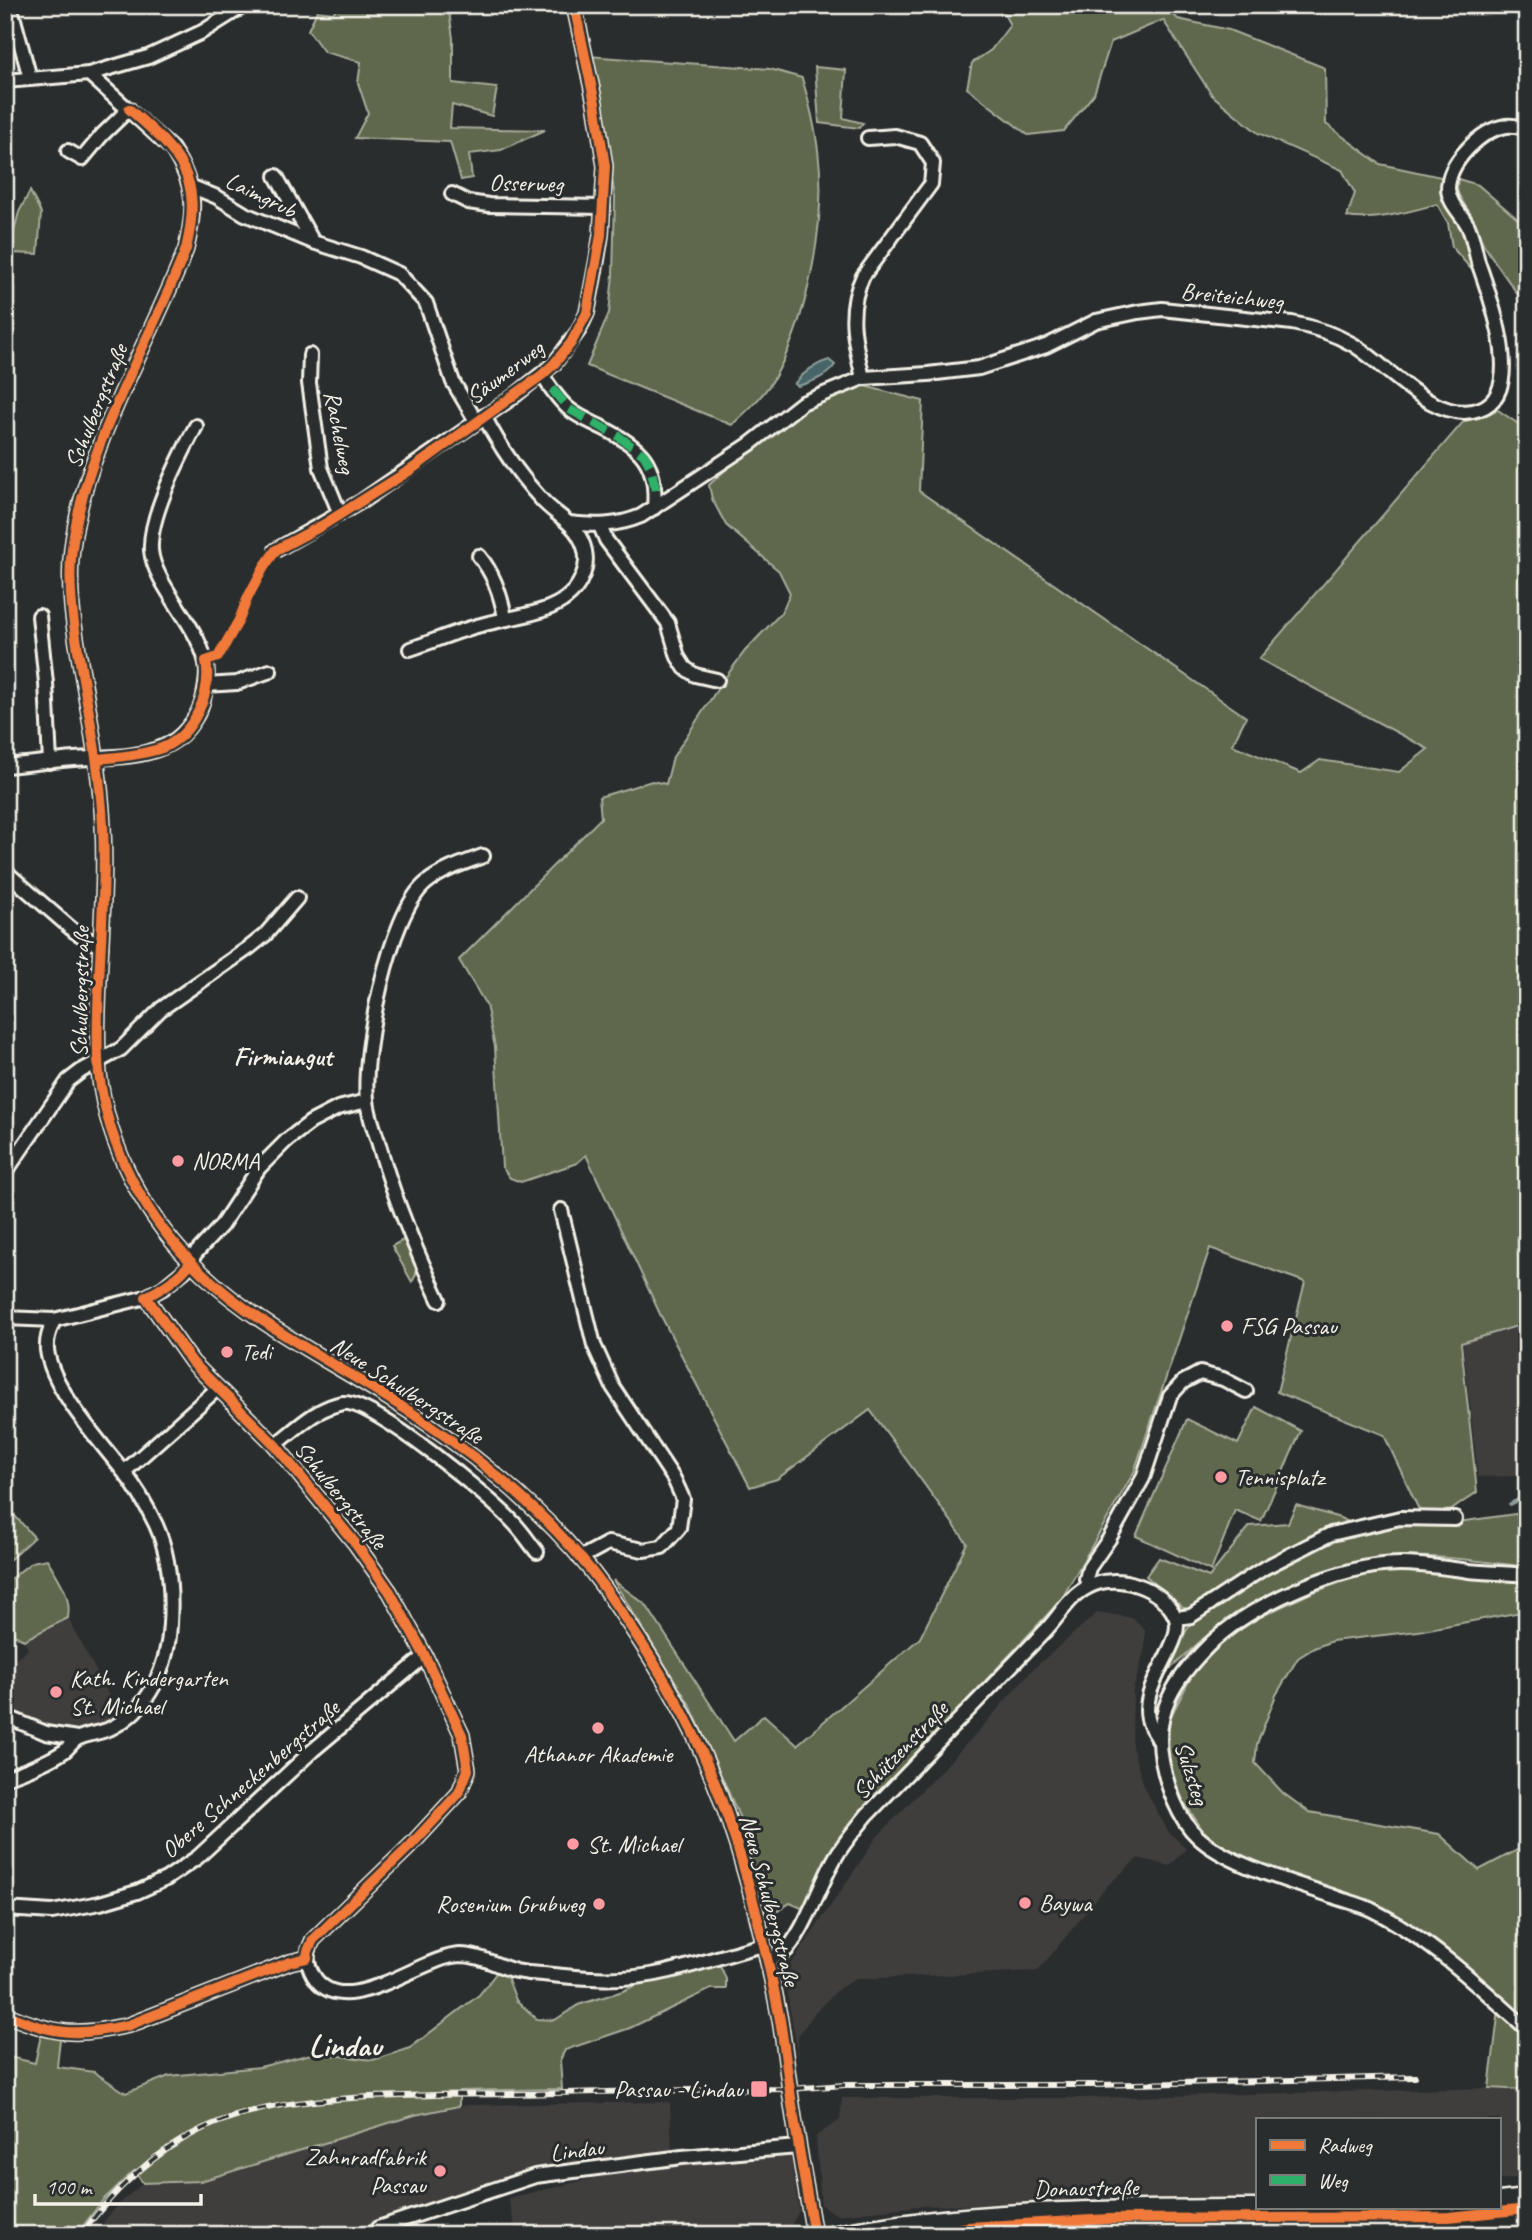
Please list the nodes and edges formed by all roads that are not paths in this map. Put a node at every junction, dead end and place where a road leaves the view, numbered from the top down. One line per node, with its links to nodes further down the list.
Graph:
1 (10, 5): 6 (street)
2 (245, 5): 4 (street)
3 (574, 5): 15 (street, Säumerweg)
4 (232, 9): 5 (street)
5 (89, 74): 6 (street); 8 (street, Schulbergstraße)
6 (30, 78): 7 (street)
7 (5, 81)
8 (129, 109): 11 (street); 13 (street, Schulbergstraße)
9 (1527, 128): 19 (street, Breiteichweg)
10 (868, 138): 19 (street)
11 (68, 151)
12 (276, 176): 16 (street, Laimgrub)
13 (190, 186): 16 (street, Laimgrub); 34 (street, Schulbergstraße)
14 (452, 194): 15 (street, Osserweg)
15 (603, 206): 18 (street, Säumerweg)
16 (313, 242): 20 (street, Laimgrub)
17 (310, 355): 23 (street, Rachelweg)
18 (542, 375): 20 (street, Säumerweg); 22 (street)
19 (863, 378): 22 (street, Breiteichweg)
20 (480, 419): 23 (street, Säumerweg); 24 (street, Laimgrub)
21 (196, 426): 33 (street)
22 (654, 508): 25 (street, Breiteichweg)
23 (340, 514): 26 (street, Säumerweg)
24 (569, 523): 25 (street, Breiteichweg); 29 (street)
25 (600, 526): 32 (street)
26 (276, 550)
27 (479, 556): 29 (street)
28 (39, 616): 35 (street)
29 (505, 618): 30 (street)
30 (410, 649)
31 (270, 671): 33 (street)
32 (717, 680)
33 (206, 685): 34 (street)
34 (97, 759): 35 (street); 40 (street, Schulbergstraße)
35 (50, 762): 36 (street)
36 (5, 766)
37 (483, 856): 42 (street)
38 (5, 870): 40 (street)
39 (298, 898): 41 (street, Schulbergstraße)
40 (101, 947): 41 (street, Schulbergstraße)
41 (99, 1063): 43 (street); 45 (street, Schulbergstraße)
42 (367, 1101): 45 (street); 47 (street)
43 (5, 1172)
44 (561, 1209): 56 (street)
45 (191, 1262): 46 (street); 56 (street, Neue Schulbergstraße)
46 (146, 1297): 49 (street); 50 (street, Schulbergstraße)
47 (439, 1300)
48 (5, 1318): 49 (street)
49 (54, 1320): 53 (street)
50 (217, 1389): 52 (street, Schulbergstraße); 53 (street)
51 (1246, 1391): 58 (street)
52 (275, 1446): 55 (street); 60 (street, Schulbergstraße)
53 (124, 1472): 62 (street)
54 (1455, 1519): 59 (street)
55 (537, 1552)
56 (580, 1558): 66 (street, Neue Schulbergstraße)
57 (1527, 1574): 63 (street, Sulzsteg)
58 (1089, 1586): 59 (street); 68 (street, Schützenstraße)
59 (1177, 1618): 63 (street)
60 (425, 1656): 65 (street, Obere Schneckenbergstraße); 67 (street, Schulbergstraße)
61 (5, 1716): 62 (street)
62 (76, 1738): 64 (street)
63 (1158, 1739): 70 (street, Sulzsteg)
64 (5, 1778)
65 (5, 1909)
66 (764, 1945): 67 (street); 68 (street, Neue Schulbergstraße)
67 (307, 1958): 69 (street)
68 (767, 1959): 71 (street, Neue Schulbergstraße)
69 (5, 2014)
70 (1527, 2029)
71 (798, 2147): 75 (street, Lindau); 76 (street, Neue Schulbergstraße)
72 (1527, 2198): 73 (main road)
73 (1500, 2201)
74 (1267, 2208): 77 (main road, Donaustraße)
75 (373, 2235)
76 (814, 2235)
77 (831, 2235)

